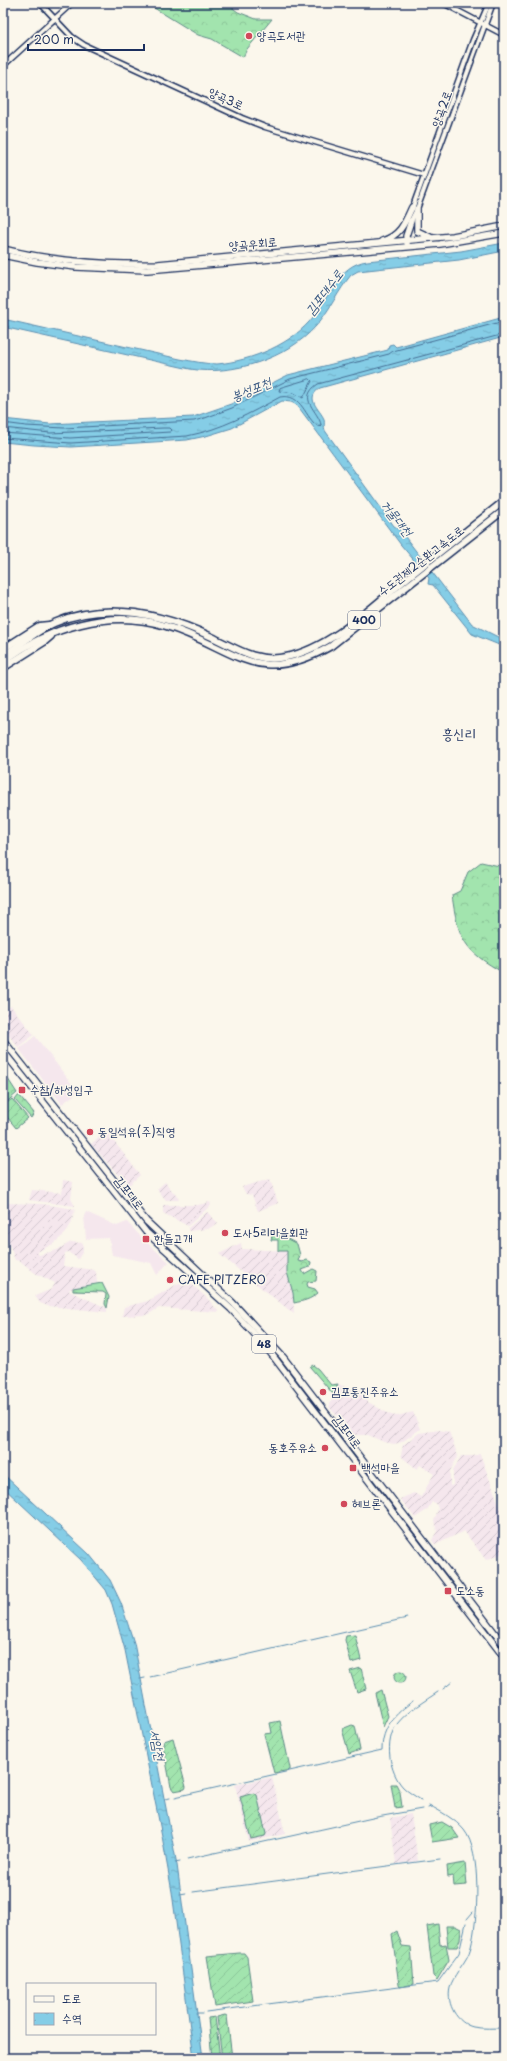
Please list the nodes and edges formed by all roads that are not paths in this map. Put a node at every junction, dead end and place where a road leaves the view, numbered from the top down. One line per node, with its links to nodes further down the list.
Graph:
1 (40, 3): 6 (street, 양곡3로)
2 (72, 3): 6 (street)
3 (443, 3): 7 (street)
4 (489, 3): 7 (street, 양곡2로)
5 (493, 3): 8 (street, 양곡2로)
6 (54, 19): 10 (street); 11 (street, 양곡3로)
7 (480, 23): 8 (street); 11 (street, 양곡2로)
8 (485, 25): 9 (street); 12 (street, 양곡2로)
9 (504, 35)
10 (3, 66)
11 (424, 175): 12 (street, 양곡2로)
12 (415, 208): 13 (street, 양곡2로); 16 (main road); 18 (main road)
13 (411, 221): 17 (main road, 양곡2로)
14 (504, 226): 16 (main road, 양곡우회로)
15 (504, 233): 17 (main road, 양곡우회로)
16 (438, 238): 17 (main road, 양곡우회로)
17 (407, 243): 18 (main road, 양곡우회로); 20 (main road, 양곡우회로)
18 (362, 246): 19 (main road, 양곡우회로)
19 (3, 249)
20 (3, 255)
21 (504, 501): 23 (highway, 수도권제2순환고속도로 / 400)
22 (504, 510): 23 (highway, 수도권제2순환고속도로 / 400)
23 (434, 560): 24 (highway, 수도권제2순환고속도로 / 400)
24 (413, 578): 25 (highway, 수도권제2순환고속도로 / 400); 26 (highway, 수도권제2순환고속도로 / 400)
25 (52, 624): 27 (highway); 28 (highway)
26 (54, 634): 29 (highway); 30 (highway)
27 (3, 649)
28 (3, 654)
29 (3, 663)
30 (3, 668)
31 (3, 1040): 33 (main road, 김포대로 / 48)
32 (3, 1051): 34 (main road, 김포대로 / 48)
33 (504, 1645)
34 (504, 1657)

